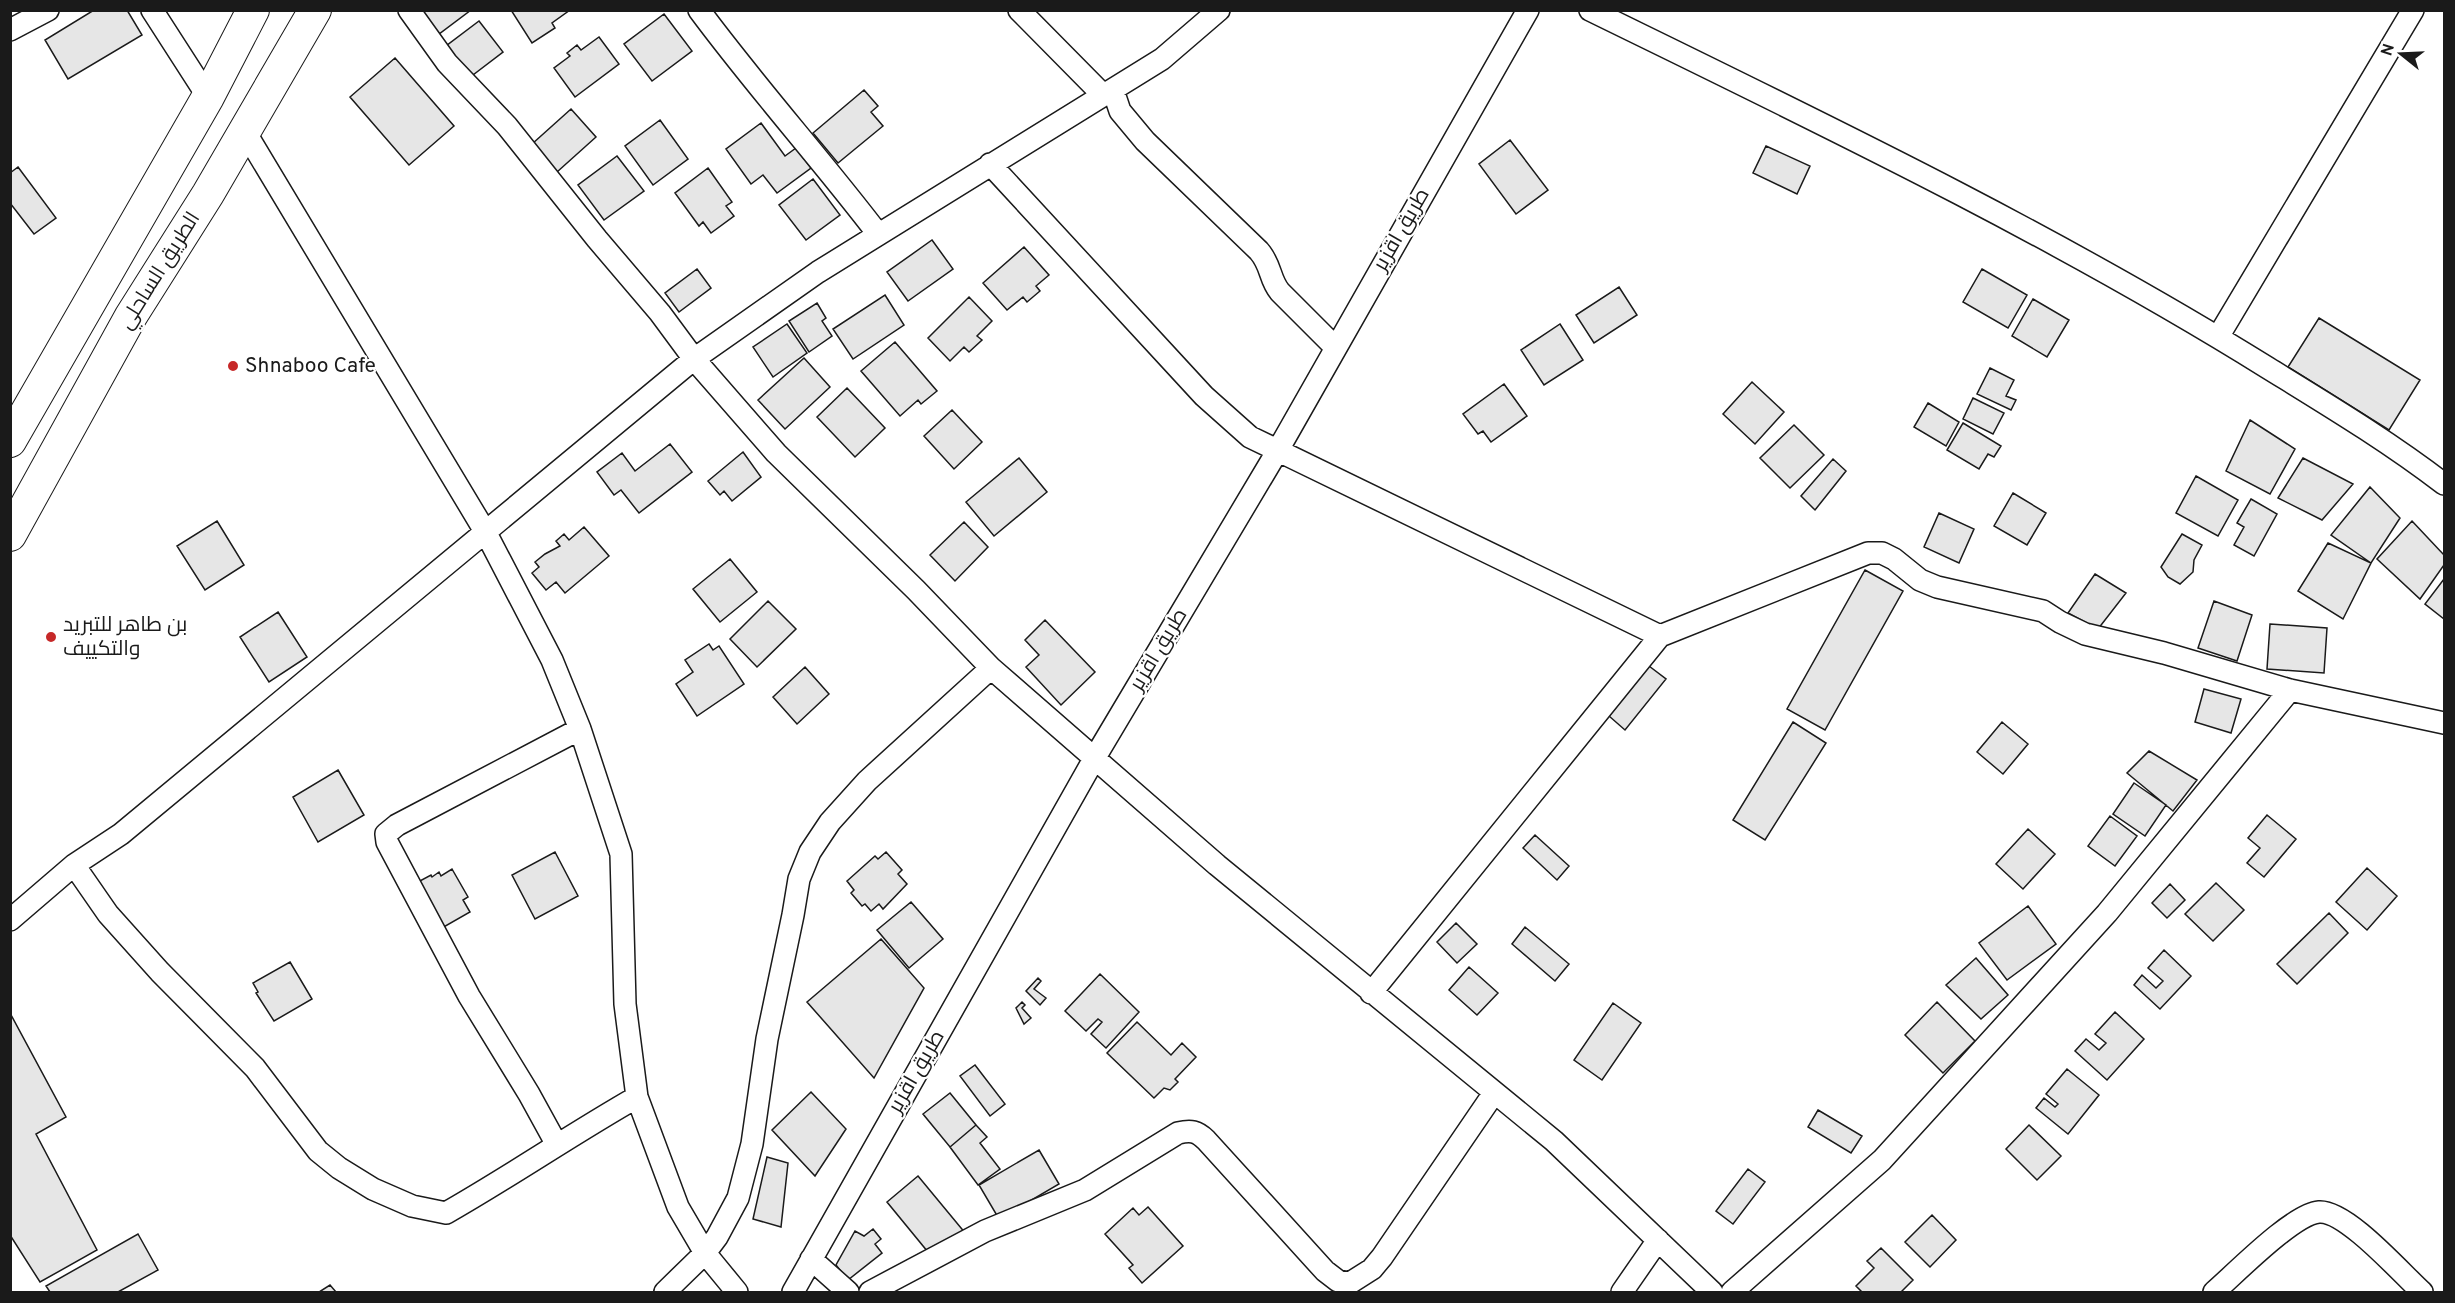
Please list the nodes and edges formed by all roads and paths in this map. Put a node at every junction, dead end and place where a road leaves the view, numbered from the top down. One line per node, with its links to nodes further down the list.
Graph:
1 (48, 10): 12 (street)
2 (152, 10): 14 (street)
3 (253, 10): 14 (highway, الطريق الساحلي)
4 (315, 10): 15 (highway, الطريق الساحلي)
5 (410, 10): 20 (street)
6 (699, 10): 17 (street)
7 (1018, 10): 13 (street)
8 (1219, 10): 13 (street)
9 (1528, 10): 19 (street, طريق اقزير)
10 (1590, 10): 18 (street)
11 (2413, 10): 18 (street)
12 (10, 30)
13 (1108, 93): 16 (street); 19 (street)
14 (208, 97): 21 (highway, الطريق الساحلي)
15 (244, 130): 24 (street); 25 (highway, الطريق الساحلي)
16 (990, 164): 17 (street); 22 (street)
17 (878, 234): 20 (street)
18 (2218, 337): 23 (street)
19 (1335, 346): 22 (street, طريق اقزير)
20 (694, 359): 24 (street); 27 (street)
21 (10, 441)
22 (1278, 450): 26 (street); 31 (street, طريق اقزير)
23 (2445, 484)
24 (486, 533): 30 (street); 32 (street)
25 (10, 535)
26 (1660, 636): 28 (street); 34 (street)
27 (991, 668): 31 (street); 39 (street)
28 (2290, 690): 29 (street); 49 (street)
29 (2445, 723)
30 (580, 729): 36 (street); 37 (street)
31 (1094, 759): 34 (street); 40 (street, طريق اقزير)
32 (74, 865): 33 (street); 37 (street)
33 (10, 920)
34 (1371, 993): 35 (street)
35 (1494, 1092): 38 (street); 41 (street)
36 (637, 1097): 37 (street); 39 (street)
37 (557, 1145)
38 (1658, 1240): 47 (street); 48 (street)
39 (705, 1253): 42 (street); 43 (street)
40 (811, 1259): 44 (street, طريق اقزير); 45 (street)
41 (1347, 1288): 46 (street)
42 (665, 1293)
43 (737, 1293)
44 (793, 1293)
45 (848, 1293)
46 (870, 1293)
47 (1622, 1293)
48 (1712, 1293)
49 (1732, 1293)
50 (2214, 1293): 51 (street)
51 (2422, 1293)

